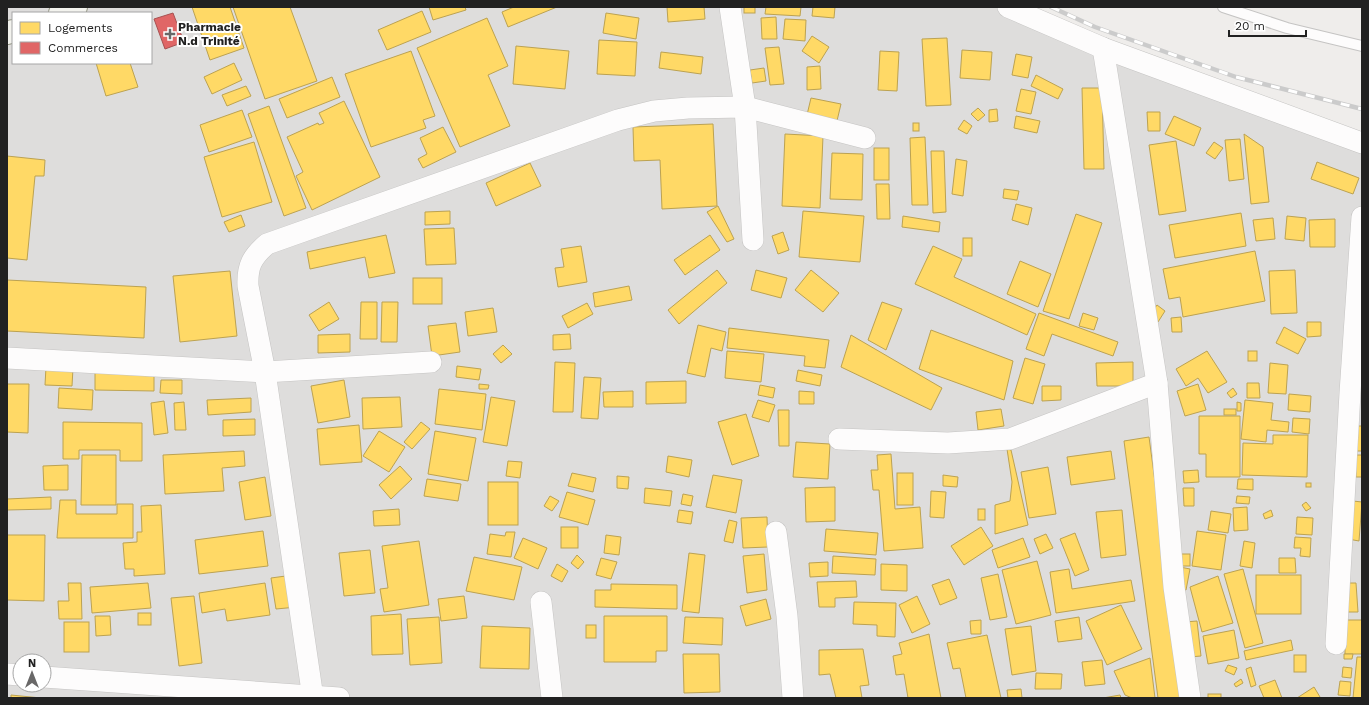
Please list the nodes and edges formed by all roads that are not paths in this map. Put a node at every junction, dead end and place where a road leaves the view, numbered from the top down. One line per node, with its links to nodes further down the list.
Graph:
1 (76, 7): 5 (main road)
2 (730, 7): 8 (street)
3 (1008, 7): 7 (street)
4 (1223, 7): 6 (lane)
5 (63, 12)
6 (1362, 46)
7 (1103, 48): 10 (street); 16 (street)
8 (745, 107): 9 (street); 12 (street); 15 (street)
9 (865, 138)
10 (1362, 143)
11 (1362, 217): 20 (street)
12 (753, 240)
13 (7, 358): 15 (street)
14 (431, 362): 15 (street)
15 (265, 372): 22 (street)
16 (1157, 384): 17 (street); 26 (street)
17 (839, 439)
18 (776, 532): 25 (street)
19 (541, 602): 24 (street)
20 (1336, 644)
21 (52, 678): 22 (street)
22 (313, 697): 23 (street)
23 (339, 698)
24 (552, 698)
25 (794, 698)
26 (1190, 698)

